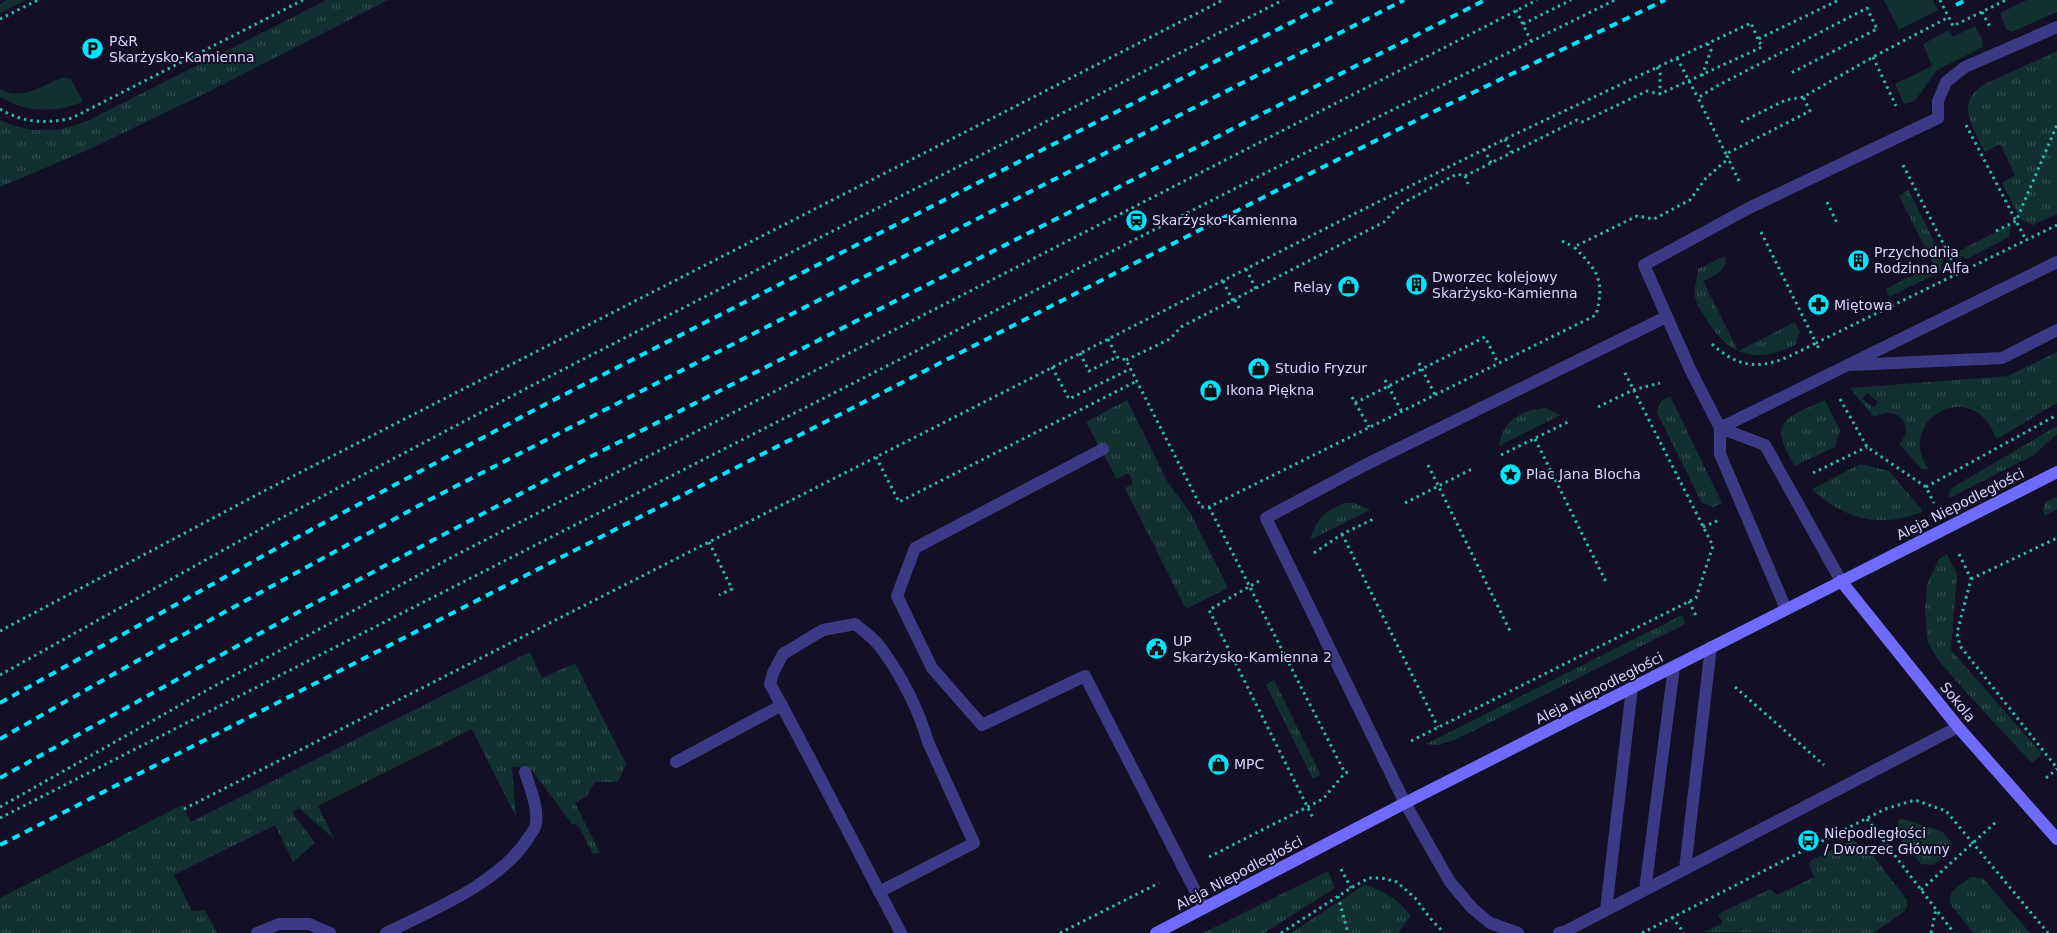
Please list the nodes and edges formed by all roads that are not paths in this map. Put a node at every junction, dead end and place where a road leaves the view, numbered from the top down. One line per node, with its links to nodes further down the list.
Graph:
1 (2057, 26): 3 (lane)
2 (2057, 262): 5 (lane)
3 (1666, 317): 6 (lane); 18 (lane)
4 (2057, 330): 5 (lane)
5 (1846, 366): 6 (lane)
6 (1720, 428): 9 (lane); 10 (lane)
7 (1103, 449): 23 (lane)
8 (2057, 472): 9 (street, Aleja Niepodległości)
9 (1841, 581): 10 (street, Aleja Niepodległości); 15 (street, Sokola)
10 (1786, 609): 11 (street, Aleja Niepodległości)
11 (1711, 647): 12 (street, Aleja Niepodległości); 20 (lane)
12 (1674, 667): 13 (street, Aleja Niepodległości); 21 (lane)
13 (1632, 688): 18 (street, Aleja Niepodległości); 24 (lane)
14 (782, 705): 16 (lane); 22 (lane); 22 (lane)
15 (1958, 727): 19 (street, Sokola); 20 (lane)
16 (676, 762)
17 (525, 772): 27 (lane)
18 (1405, 803): 23 (street, Aleja Niepodległości); 30 (lane)
19 (2057, 839)
20 (1685, 869): 21 (lane)
21 (1645, 890): 24 (lane)
22 (879, 892): 28 (lane)
23 (1204, 908): 29 (street, Aleja Niepodległości)
24 (1606, 910): 31 (lane)
25 (257, 933): 26 (lane)
26 (330, 933)
27 (386, 933)
28 (901, 933)
29 (1156, 933)
30 (1518, 933)
31 (1559, 933)

